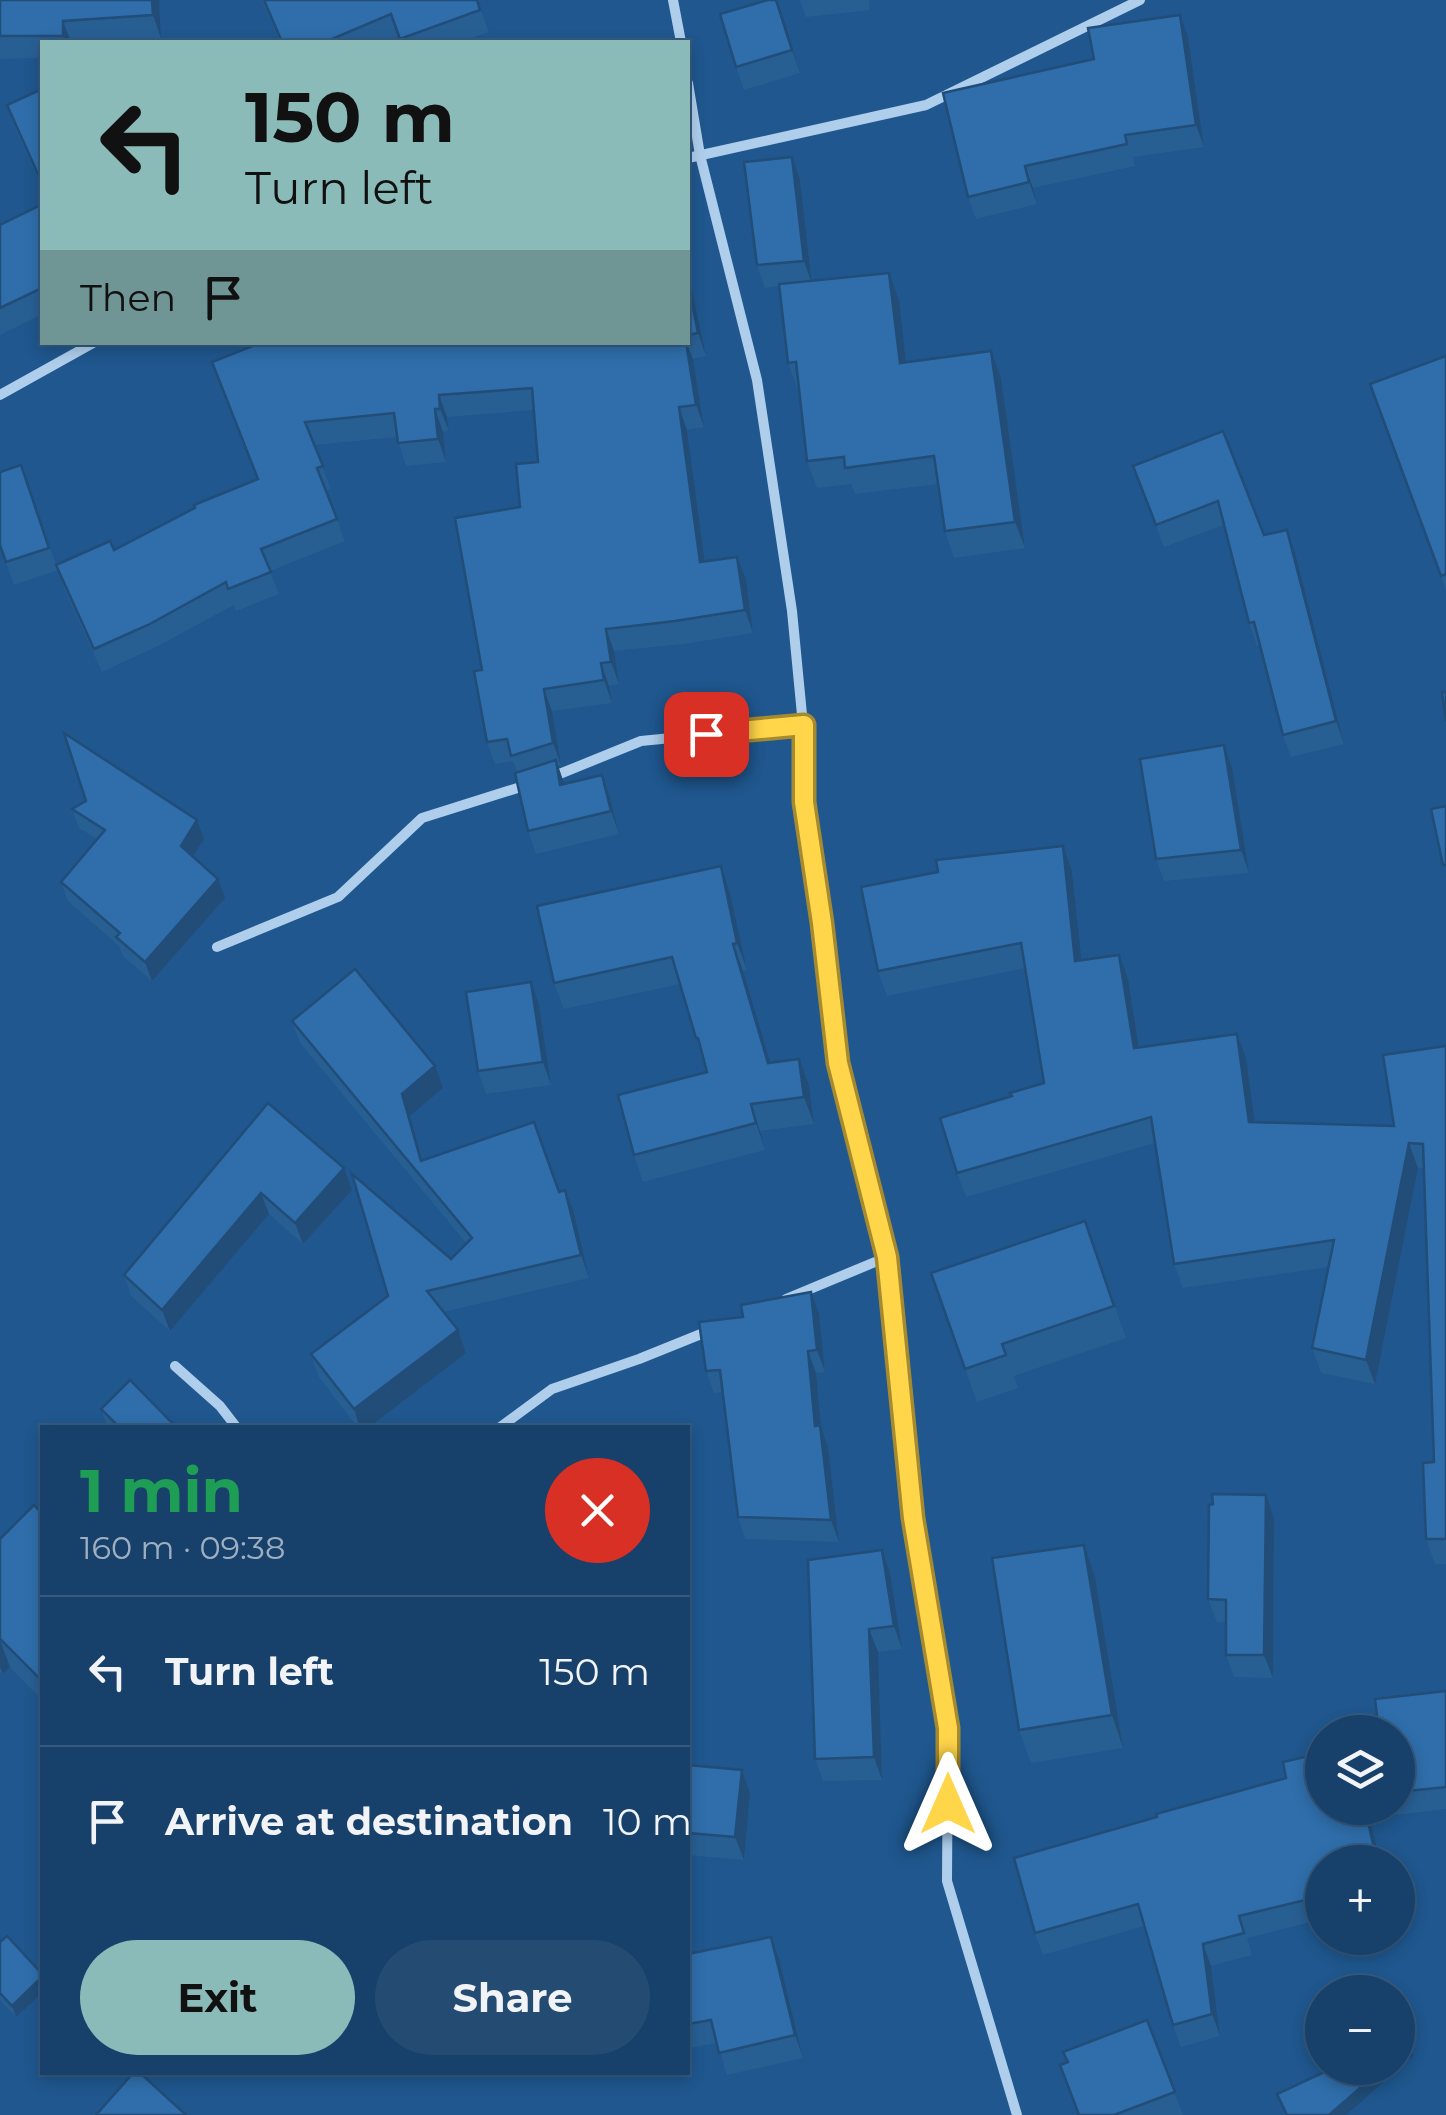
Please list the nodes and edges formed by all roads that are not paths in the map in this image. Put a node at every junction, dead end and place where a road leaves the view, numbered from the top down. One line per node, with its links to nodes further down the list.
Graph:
1 (673, 0): 3 (street)
2 (1140, 0): 5 (street)
3 (680, 40)
4 (690, 95): 5 (street)
5 (700, 155): 6 (street); 9 (street)
6 (690, 158)
7 (90, 345): 8 (street)
8 (0, 395)
9 (804, 725): 10 (street); 11 (street)
10 (217, 948)
11 (887, 1257): 12 (street); 17 (street)
12 (781, 1301)
13 (728, 1323): 16 (street)
14 (175, 1366): 15 (street)
15 (235, 1425)
16 (503, 1425)
17 (1017, 2115)

